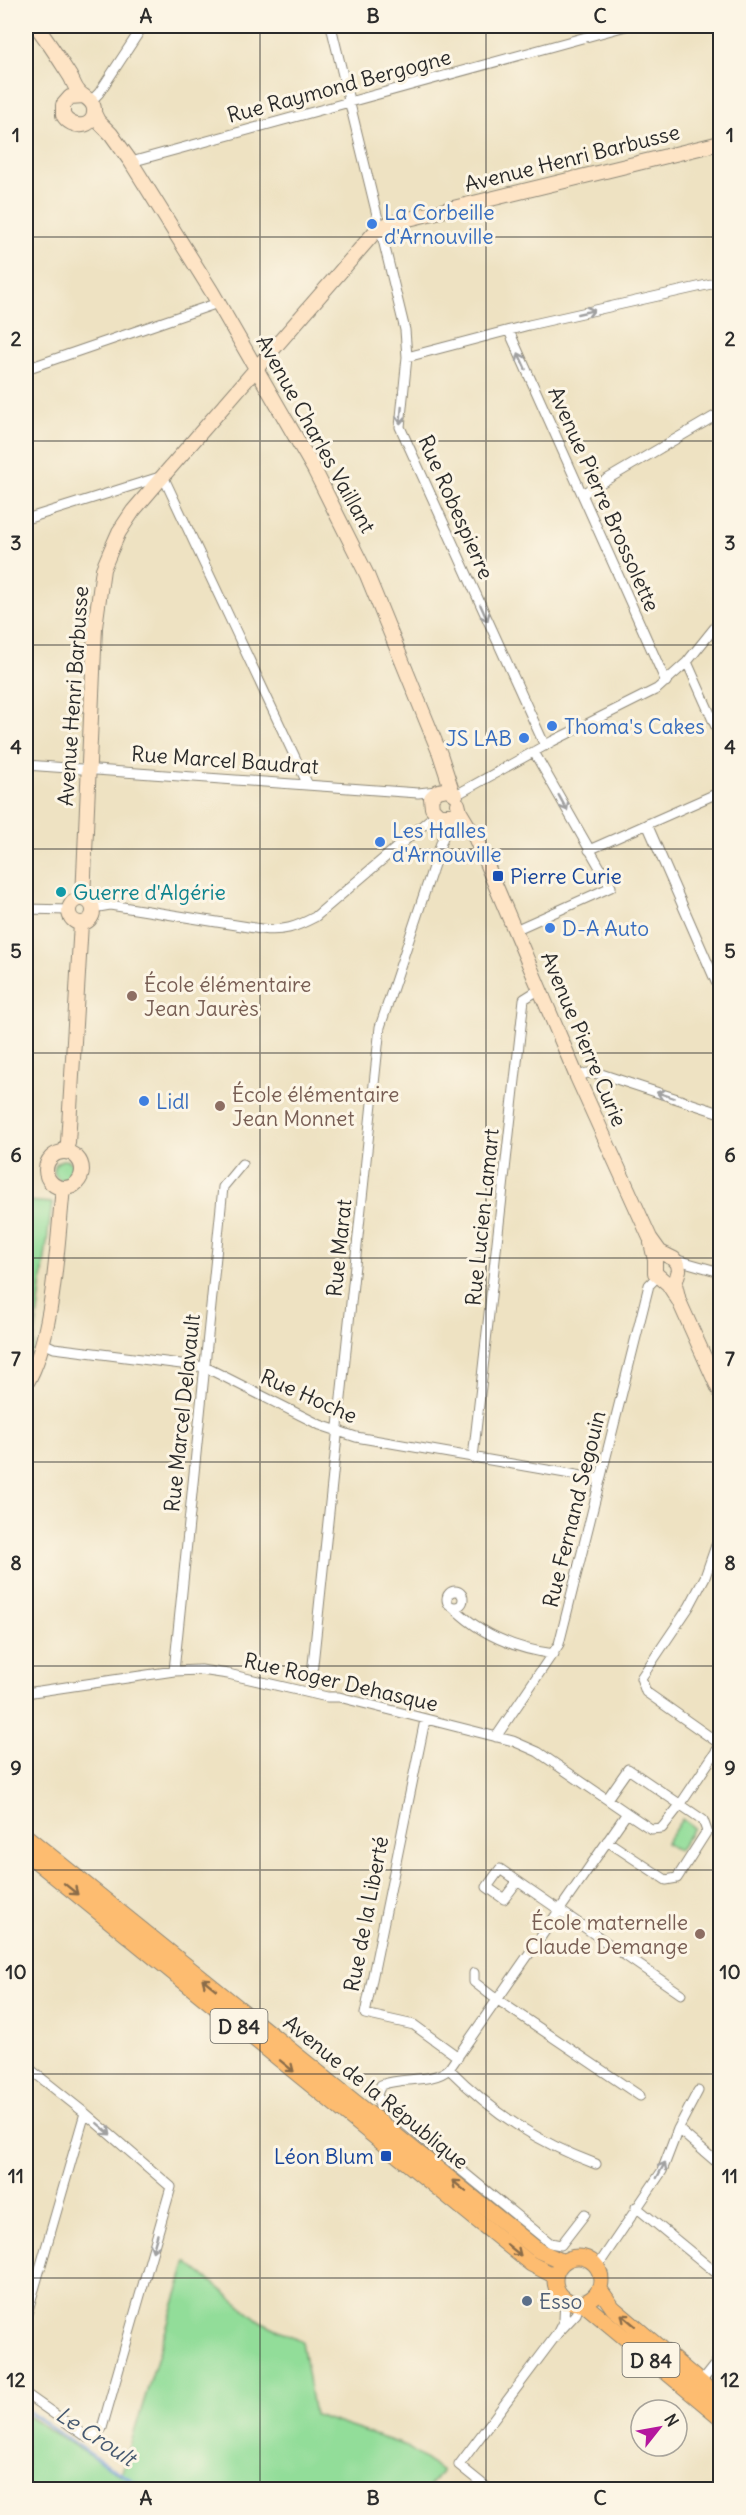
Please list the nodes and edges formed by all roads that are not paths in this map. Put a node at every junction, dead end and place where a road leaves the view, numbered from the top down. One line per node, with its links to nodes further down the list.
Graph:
1 (29, 26): 6 (street, Avenue Charles Vaillant)
2 (36, 26): 6 (street, Avenue Charles Vaillant)
3 (143, 26): 10 (street)
4 (331, 26): 9 (street, Rue Robespierre)
5 (626, 26): 9 (street, Rue Raymond Bergogne)
6 (51, 50): 7 (street, Avenue Charles Vaillant)
7 (61, 64): 8 (street, Avenue Charles Vaillant); 10 (street, Avenue Charles Vaillant)
8 (66, 100): 10 (street); 11 (street)
9 (350, 102): 14 (street, Rue Raymond Bergogne); 15 (street, Rue Robespierre)
10 (89, 103): 11 (street); 12 (street, Avenue Charles Vaillant)
11 (83, 126): 12 (street, Avenue Charles Vaillant)
12 (117, 142): 14 (street, Avenue Charles Vaillant)
13 (720, 143): 15 (street, Avenue Henri Barbusse)
14 (131, 162): 17 (street, Avenue Charles Vaillant)
15 (380, 230): 19 (street, Rue Robespierre); 20 (street, Avenue Henri Barbusse)
16 (720, 282): 18 (street, one-way to 16)
17 (218, 303): 20 (street, Avenue Charles Vaillant); 21 (street)
18 (509, 330): 19 (street); 24 (street, Avenue Pierre Brossolette, one-way to 18)
19 (407, 357): 30 (street, Rue Robespierre, one-way to 30)
20 (256, 367): 23 (street, Avenue Henri Barbusse); 36 (street, Avenue Charles Vaillant)
21 (26, 369)
22 (720, 413): 24 (street)
23 (163, 476): 25 (street); 33 (street, Avenue Henri Barbusse); 34 (street)
24 (582, 494): 28 (street, Avenue Pierre Brossolette)
25 (26, 519)
26 (720, 621): 27 (street)
27 (687, 662): 28 (street); 29 (street)
28 (666, 682): 30 (street)
29 (720, 736)
30 (545, 746): 31 (street)
31 (534, 752): 36 (street); 38 (street, one-way to 38)
32 (26, 765): 33 (street, Rue Marcel Baudrat)
33 (89, 768): 34 (street, Rue Marcel Baudrat); 39 (street, Avenue Henri Barbusse)
34 (308, 785): 36 (street, Rue Marcel Baudrat)
35 (720, 792): 37 (street)
36 (446, 806): 40 (street); 44 (street, Avenue Pierre Curie); 58 (street, Rue Marat)
37 (647, 824): 38 (street); 45 (street)
38 (589, 850): 44 (street)
39 (83, 898): 40 (street); 42 (street)
40 (93, 908): 43 (street)
41 (26, 909): 42 (street)
42 (69, 910): 43 (street)
43 (81, 923): 49 (street)
44 (515, 930): 46 (street, Avenue Pierre Curie)
45 (716, 982)
46 (540, 989): 47 (street, Avenue Pierre Curie); 59 (street, Rue Lucien Lamart)
47 (577, 1077): 48 (street, one-way to 47); 52 (street, Avenue Pierre Curie)
48 (720, 1113)
49 (64, 1152): 51 (street); 51 (street)
50 (242, 1164): 55 (street, Rue Marcel Delavault)
51 (63, 1188): 54 (street)
52 (670, 1269): 53 (street); 57 (street, Avenue Pierre Curie); 60 (street, Rue Fernand Segouin)
53 (720, 1272)
54 (43, 1343): 55 (street, Rue Hoche); 56 (street)
55 (205, 1366): 58 (street, Rue Hoche); 64 (street, Rue Marcel Delavault)
56 (26, 1384)
57 (720, 1392)
58 (338, 1432): 59 (street, Rue Hoche); 66 (street, Rue Marat)
59 (473, 1458): 60 (street, Rue Hoche)
60 (600, 1479): 63 (street, Rue Fernand Segouin)
61 (720, 1534): 69 (street)
62 (453, 1607): 63 (street)
63 (554, 1654): 68 (street, Rue Fernand Segouin)
64 (174, 1671): 65 (street, Rue Roger Dehasque); 66 (street, Rue Roger Dehasque)
65 (26, 1693)
66 (310, 1693): 67 (street, Rue Roger Dehasque)
67 (425, 1720): 68 (street, Rue Roger Dehasque); 81 (street, Rue de la Liberté)
68 (496, 1737): 70 (street, Rue Roger Dehasque)
69 (720, 1744): 71 (street)
70 (607, 1799): 71 (street); 72 (street, Rue Roger Dehasque)
71 (680, 1805): 72 (street, Rue Roger Dehasque); 74 (street)
72 (627, 1813): 74 (street)
73 (26, 1836): 92 (main road, Avenue de la République / D 84, one-way to 73)
74 (607, 1841): 77 (street)
75 (26, 1852): 94 (main road, Avenue de la République / D 84, one-way to 94)
76 (517, 1882): 77 (street)
77 (558, 1910): 79 (street); 80 (street)
78 (474, 1973): 80 (street)
79 (681, 1994)
80 (496, 1999): 81 (street); 85 (street)
81 (458, 2057): 83 (street)
82 (26, 2066): 86 (street)
83 (449, 2069): 88 (street); 91 (street)
84 (698, 2091): 87 (street)
85 (640, 2096)
86 (85, 2113): 98 (street); 102 (street, one-way to 102)
87 (678, 2129): 89 (street); 90 (street, one-way to 87)
88 (596, 2164)
89 (720, 2164)
90 (636, 2207): 93 (street); 95 (street)
91 (585, 2214)
92 (564, 2262): 93 (main road, D 84); 94 (main road)
93 (597, 2267): 96 (main road)
94 (555, 2276): 97 (main road, D 84)
95 (720, 2276)
96 (599, 2289): 97 (main road); 101 (main road, D 84, one-way to 96)
97 (576, 2301): 99 (street); 99 (street); 104 (main road, D 84)
98 (26, 2317)
99 (557, 2334): 105 (street)
100 (720, 2358): 101 (street)
101 (701, 2382): 103 (main road, D 84)
102 (26, 2394)
103 (720, 2398)
104 (720, 2416)
105 (490, 2490)

